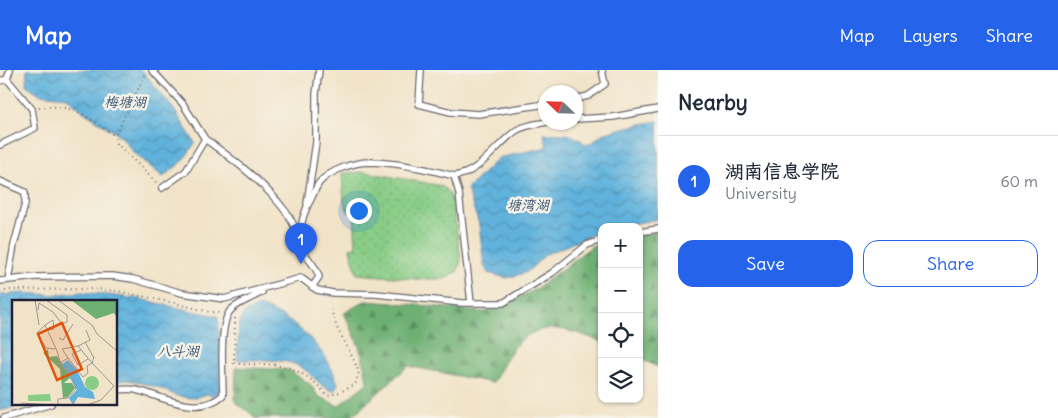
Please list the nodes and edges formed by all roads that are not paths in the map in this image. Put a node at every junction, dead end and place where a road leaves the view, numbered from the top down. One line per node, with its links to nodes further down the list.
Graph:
1 (10, 70): 6 (lane)
2 (152, 70): 13 (lane)
3 (319, 70): 18 (lane)
4 (421, 70): 9 (lane)
5 (602, 70): 8 (lane)
6 (7, 78): 7 (lane); 14 (lane)
7 (0, 82)
8 (583, 97)
9 (538, 105)
10 (658, 109): 11 (lane)
11 (583, 119)
12 (538, 123): 15 (lane)
13 (205, 139): 17 (lane); 21 (lane)
14 (0, 145)
15 (454, 176): 18 (lane); 27 (lane)
16 (0, 181): 23 (lane)
17 (162, 188)
18 (307, 206): 21 (lane)
19 (658, 229): 20 (lane)
20 (643, 231)
21 (301, 240): 25 (lane)
22 (598, 241): 27 (lane)
23 (8, 280): 24 (lane); 26 (lane)
24 (0, 281)
25 (312, 286): 26 (lane); 27 (lane)
26 (271, 288): 28 (lane)
27 (470, 303)
28 (118, 390)
29 (44, 406): 30 (lane)
30 (4, 418)

